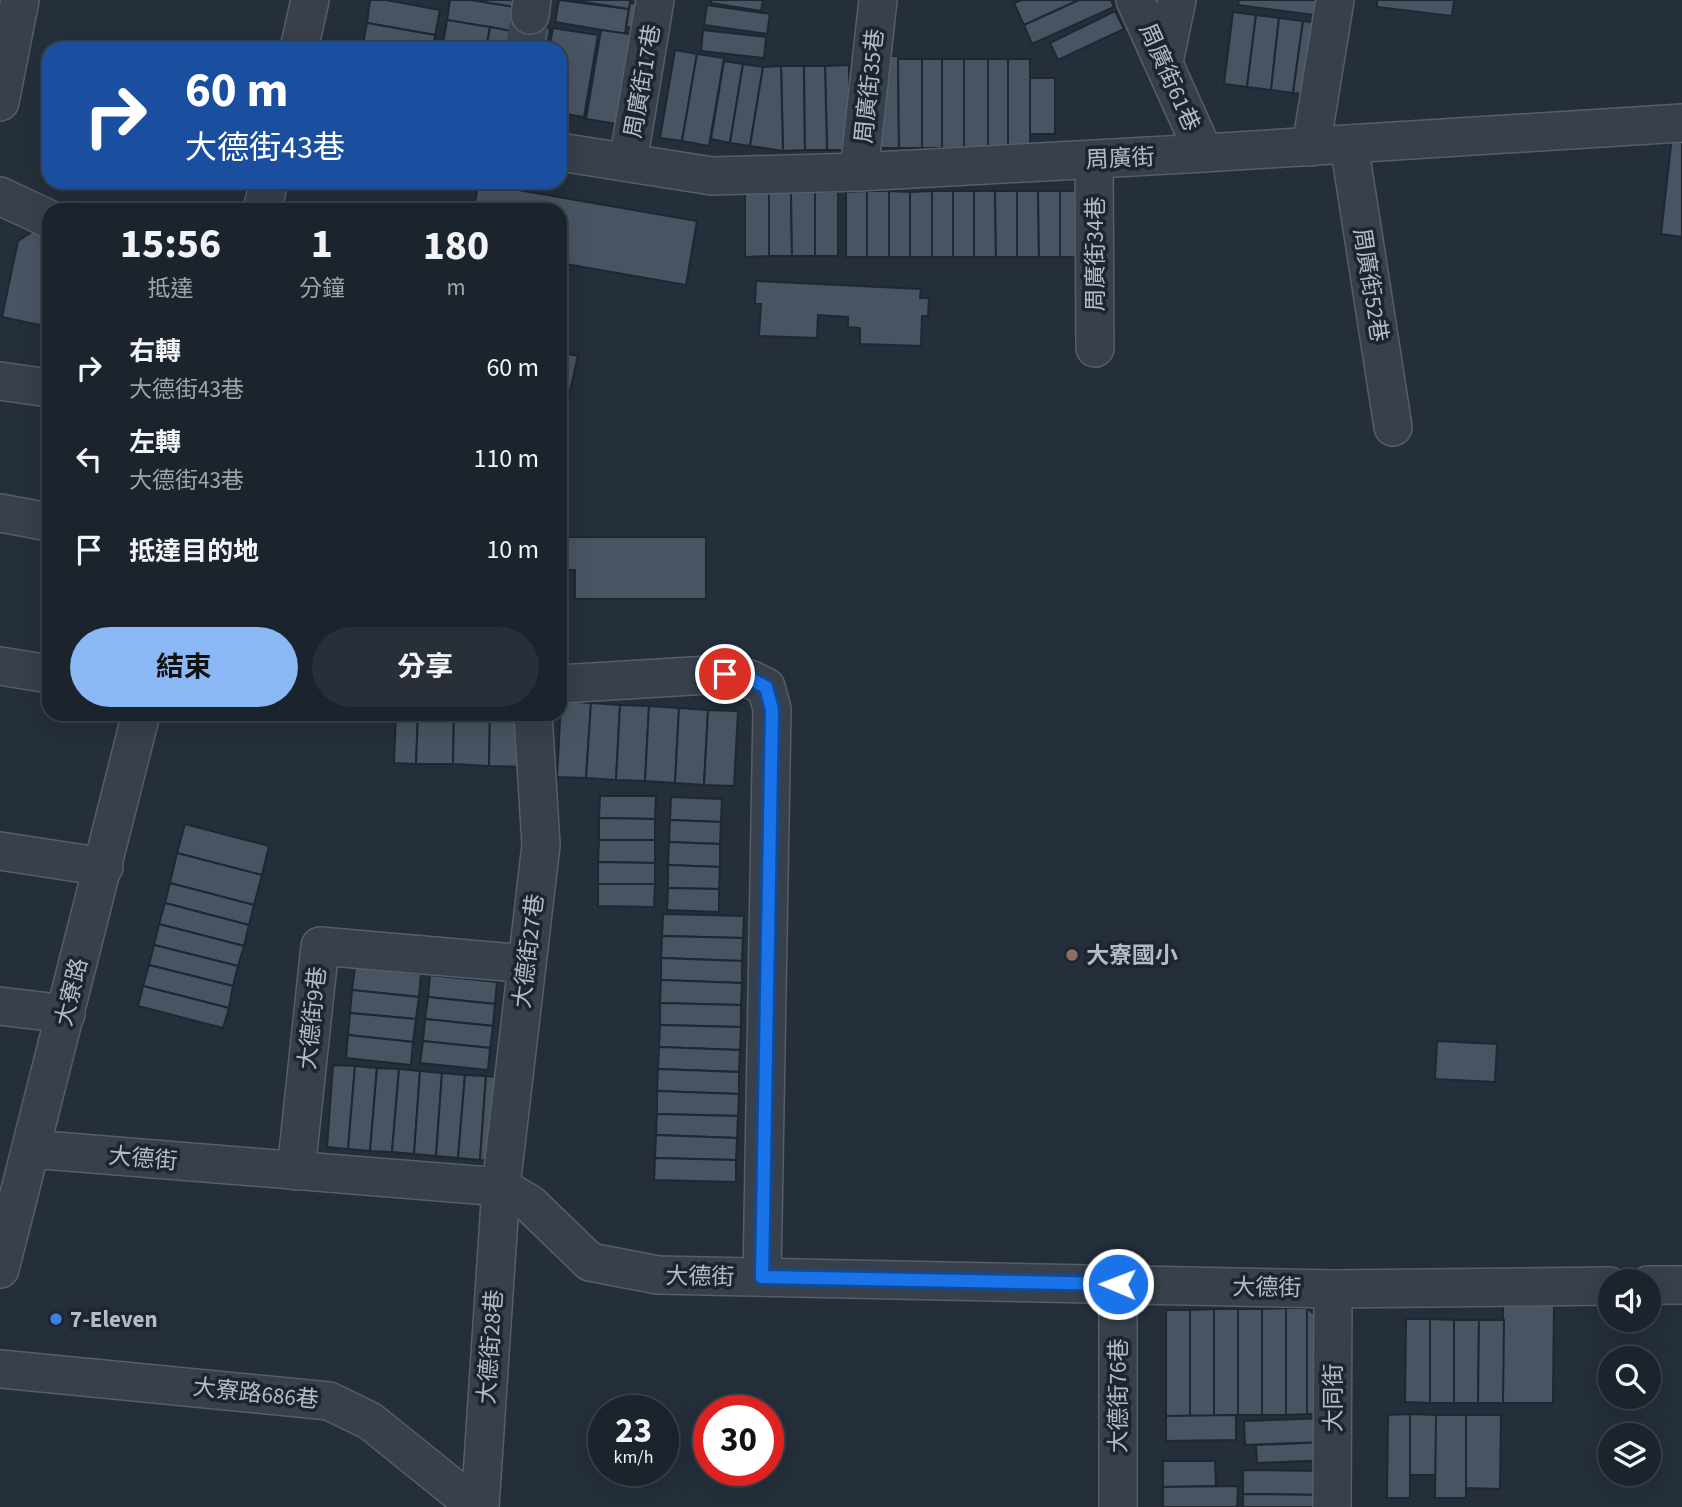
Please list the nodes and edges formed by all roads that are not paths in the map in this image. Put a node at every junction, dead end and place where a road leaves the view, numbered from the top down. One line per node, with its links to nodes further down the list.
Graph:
1 (20, 0): 10 (street)
2 (310, 0): 8 (street)
3 (655, 0): 17 (street, 周廣街17巷)
4 (878, 0): 18 (street, 周廣街35巷)
5 (1135, 0): 9 (street, 周廣街61巷)
6 (1177, 0): 9 (street)
7 (1335, 0): 13 (street)
8 (301, 42)
9 (1164, 62): 15 (street, 周廣街61巷)
10 (0, 102)
11 (1682, 122): 12 (street, 周廣街)
12 (1349, 144): 13 (street, 周廣街); 24 (street, 周廣街52巷)
13 (1311, 147): 15 (street, 周廣街)
14 (567, 153): 17 (street, 周廣街)
15 (1204, 153): 16 (street, 周廣街)
16 (1094, 159): 18 (street, 周廣街); 21 (street, 周廣街34巷)
17 (628, 162): 18 (street, 周廣街)
18 (859, 172)
19 (0, 196): 20 (street)
20 (42, 216)
21 (1095, 348)
22 (0, 382): 23 (street)
23 (42, 387)
24 (1393, 427)
25 (0, 513): 26 (street)
26 (42, 521)
27 (0, 666): 28 (street)
28 (42, 673)
29 (567, 684): 41 (street)
30 (139, 721): 33 (street, 大寮路)
31 (533, 721): 34 (street, 大德街27巷)
32 (0, 852): 33 (street)
33 (104, 867): 36 (street, 大寮路)
34 (527, 964): 38 (street, 大德街9巷); 39 (street, 大德街27巷)
35 (0, 1006): 36 (street)
36 (66, 1014): 37 (street, 大寮路)
37 (31, 1149): 38 (street, 大德街); 40 (street, 大寮路)
38 (296, 1171): 39 (street, 大德街)
39 (501, 1187): 41 (street, 大德街); 48 (street, 大德街28巷)
40 (0, 1269)
41 (762, 1277): 42 (street, 大德街)
42 (1118, 1284): 46 (street, 大德街); 49 (street, 大德街76巷)
43 (1661, 1285): 44 (street)
44 (1682, 1285)
45 (1598, 1286): 46 (street, 大德街)
46 (1333, 1289): 50 (street, 大同街)
47 (0, 1369): 48 (street, 大寮路686巷)
48 (479, 1507)
49 (1118, 1507)
50 (1332, 1507)

